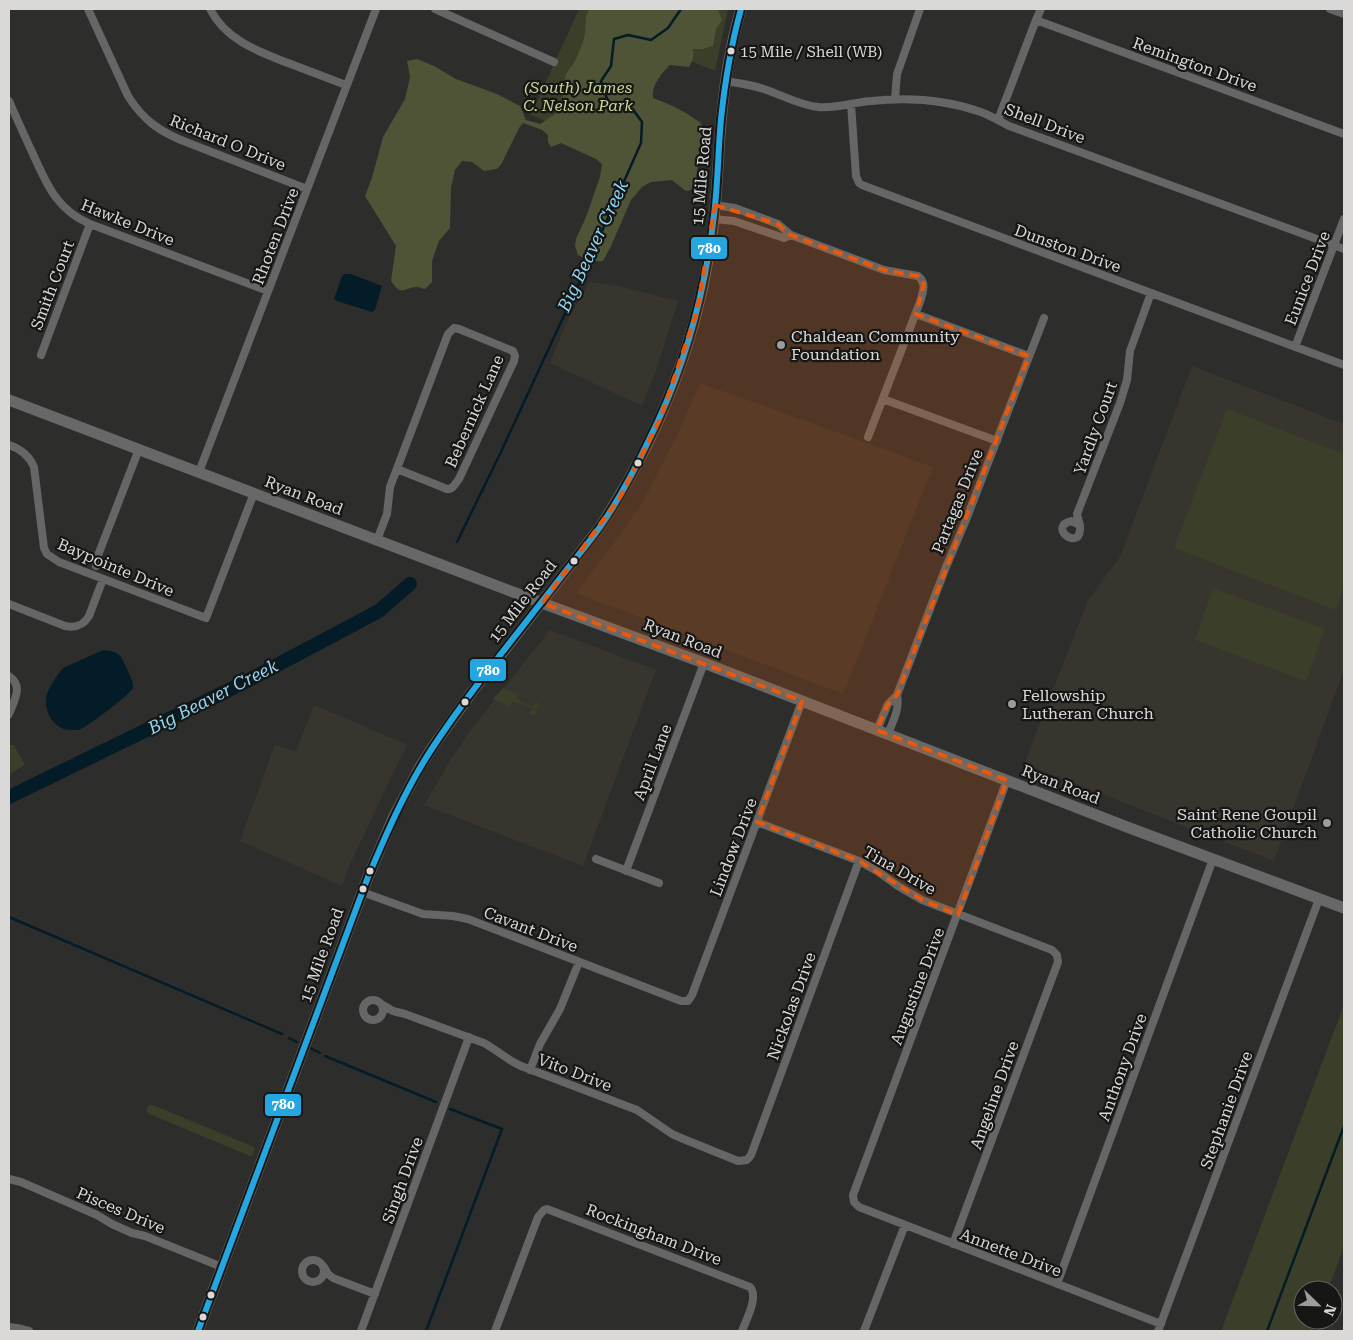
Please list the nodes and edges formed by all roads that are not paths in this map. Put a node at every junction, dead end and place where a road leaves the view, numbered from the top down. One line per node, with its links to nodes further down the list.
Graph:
1 (88, 9): 19 (street, Richard O Drive)
2 (210, 9): 13 (street)
3 (376, 9): 13 (street, Rhoten Drive)
4 (435, 9): 11 (street)
5 (741, 9): 12 (main road, 15 Mile Road)
6 (920, 9): 14 (street)
7 (1041, 9): 10 (street)
8 (1330, 9): 9 (street)
9 (1344, 14)
10 (1036, 20): 17 (street); 18 (street, Remington Drive)
11 (554, 62)
12 (726, 81): 16 (street, Shell Drive); 20 (main road, 15 Mile Road)
13 (346, 86): 19 (street, Rhoten Drive)
14 (896, 99): 16 (street, Shell Drive); 17 (street, Shell Drive)
15 (9, 101): 23 (street, Hawke Drive)
16 (851, 104): 28 (street, Dunston Drive)
17 (998, 120): 25 (street, Shell Drive)
18 (1344, 134)
19 (307, 189): 27 (street, Rhoten Drive)
20 (716, 205): 21 (main road, 15 Mile Road); 24 (street)
21 (714, 219): 24 (street); 50 (main road, 15 Mile Road)
22 (1344, 219): 25 (street, Eunice Drive)
23 (90, 224): 27 (street, Hawke Drive); 32 (street, Smith Court)
24 (791, 236): 29 (street)
25 (1334, 246): 26 (street, Shell Drive); 31 (street, Eunice Drive)
26 (1344, 249)
27 (268, 291): 42 (street, Rhoten Drive)
28 (1151, 293): 31 (street, Dunston Drive); 44 (street, Yardly Court)
29 (916, 314): 33 (street); 35 (street)
30 (1044, 318): 33 (street, Partagas Drive)
31 (1296, 347): 34 (street, Dunston Drive)
32 (40, 355)
33 (1029, 356): 38 (street, Partagas Drive)
34 (1344, 365)
35 (883, 399): 37 (street); 38 (street)
36 (9, 400): 40 (main road, Ryan Road)
37 (868, 437)
38 (997, 441): 56 (street, Partagas Drive)
39 (9, 444): 49 (street, Baypointe Drive)
40 (138, 449): 42 (main road, Ryan Road); 48 (street)
41 (397, 469): 41 (street, Bebernick Lane); 47 (street, Bebernick Lane)
42 (199, 472): 43 (main road, Ryan Road)
43 (254, 493): 47 (main road, Ryan Road); 49 (street, Baypointe Drive)
44 (1078, 514): 45 (street); 46 (street, Yardly Court)
45 (1069, 521): 46 (street); 46 (street)
46 (1079, 525)
47 (377, 540): 50 (main road, Ryan Road)
48 (96, 566)
49 (103, 579): 51 (street)
50 (542, 603): 52 (main road, Ryan Road); 64 (main road, 15 Mile Road)
51 (9, 604)
52 (704, 663): 54 (main road, Ryan Road); 62 (street, April Lane)
53 (9, 676): 55 (street)
54 (802, 701): 56 (main road, Ryan Road); 58 (street, Lindow Drive)
55 (9, 714)
56 (882, 732): 57 (main road, Ryan Road)
57 (1008, 780): 60 (main road, Ryan Road); 67 (street, Augustine Drive)
58 (757, 822): 61 (street, Tina Drive); 70 (street, Lindow Drive)
59 (596, 859): 62 (street)
60 (1213, 859): 65 (main road, Ryan Road); 85 (street, Anthony Drive)
61 (859, 861): 67 (street, Tina Drive); 76 (street, Nickolas Drive)
62 (626, 871): 63 (street)
63 (659, 883)
64 (362, 892): 69 (street, Cavant Drive); 81 (main road, 15 Mile Road)
65 (1319, 899): 66 (main road, Ryan Road); 88 (street, Stephanie Drive)
66 (1344, 908)
67 (958, 915): 68 (street, Tina Drive); 78 (street, Augustine Drive)
68 (1057, 955): 80 (street, Angeline Drive)
69 (579, 962): 70 (street, Cavant Drive); 75 (street)
70 (688, 1001)
71 (381, 1004): 72 (street, Vito Drive); 73 (street); 73 (street)
72 (393, 1011): 73 (street); 74 (street, Vito Drive)
73 (380, 1016)
74 (469, 1038): 75 (street, Vito Drive); 86 (street, Singh Drive)
75 (530, 1070): 76 (street, Vito Drive)
76 (747, 1160)
77 (9, 1179): 81 (street, Pisces Drive)
78 (854, 1202): 79 (street, Annette Drive)
79 (905, 1225): 80 (street, Annette Drive); 94 (street)
80 (953, 1244): 85 (street, Annette Drive)
81 (222, 1267): 90 (main road, 15 Mile Road)
82 (324, 1267): 83 (street); 84 (street); 84 (street)
83 (333, 1278): 84 (street); 86 (street)
84 (319, 1280)
85 (1057, 1284): 88 (street, Annette Drive)
86 (375, 1294): 91 (street, Singh Drive)
87 (9, 1327): 89 (street)
88 (1160, 1328)
89 (29, 1331)
90 (198, 1331)
91 (361, 1331)
92 (495, 1331): 93 (street, Rockingham Drive)
93 (742, 1331)
94 (866, 1331)

